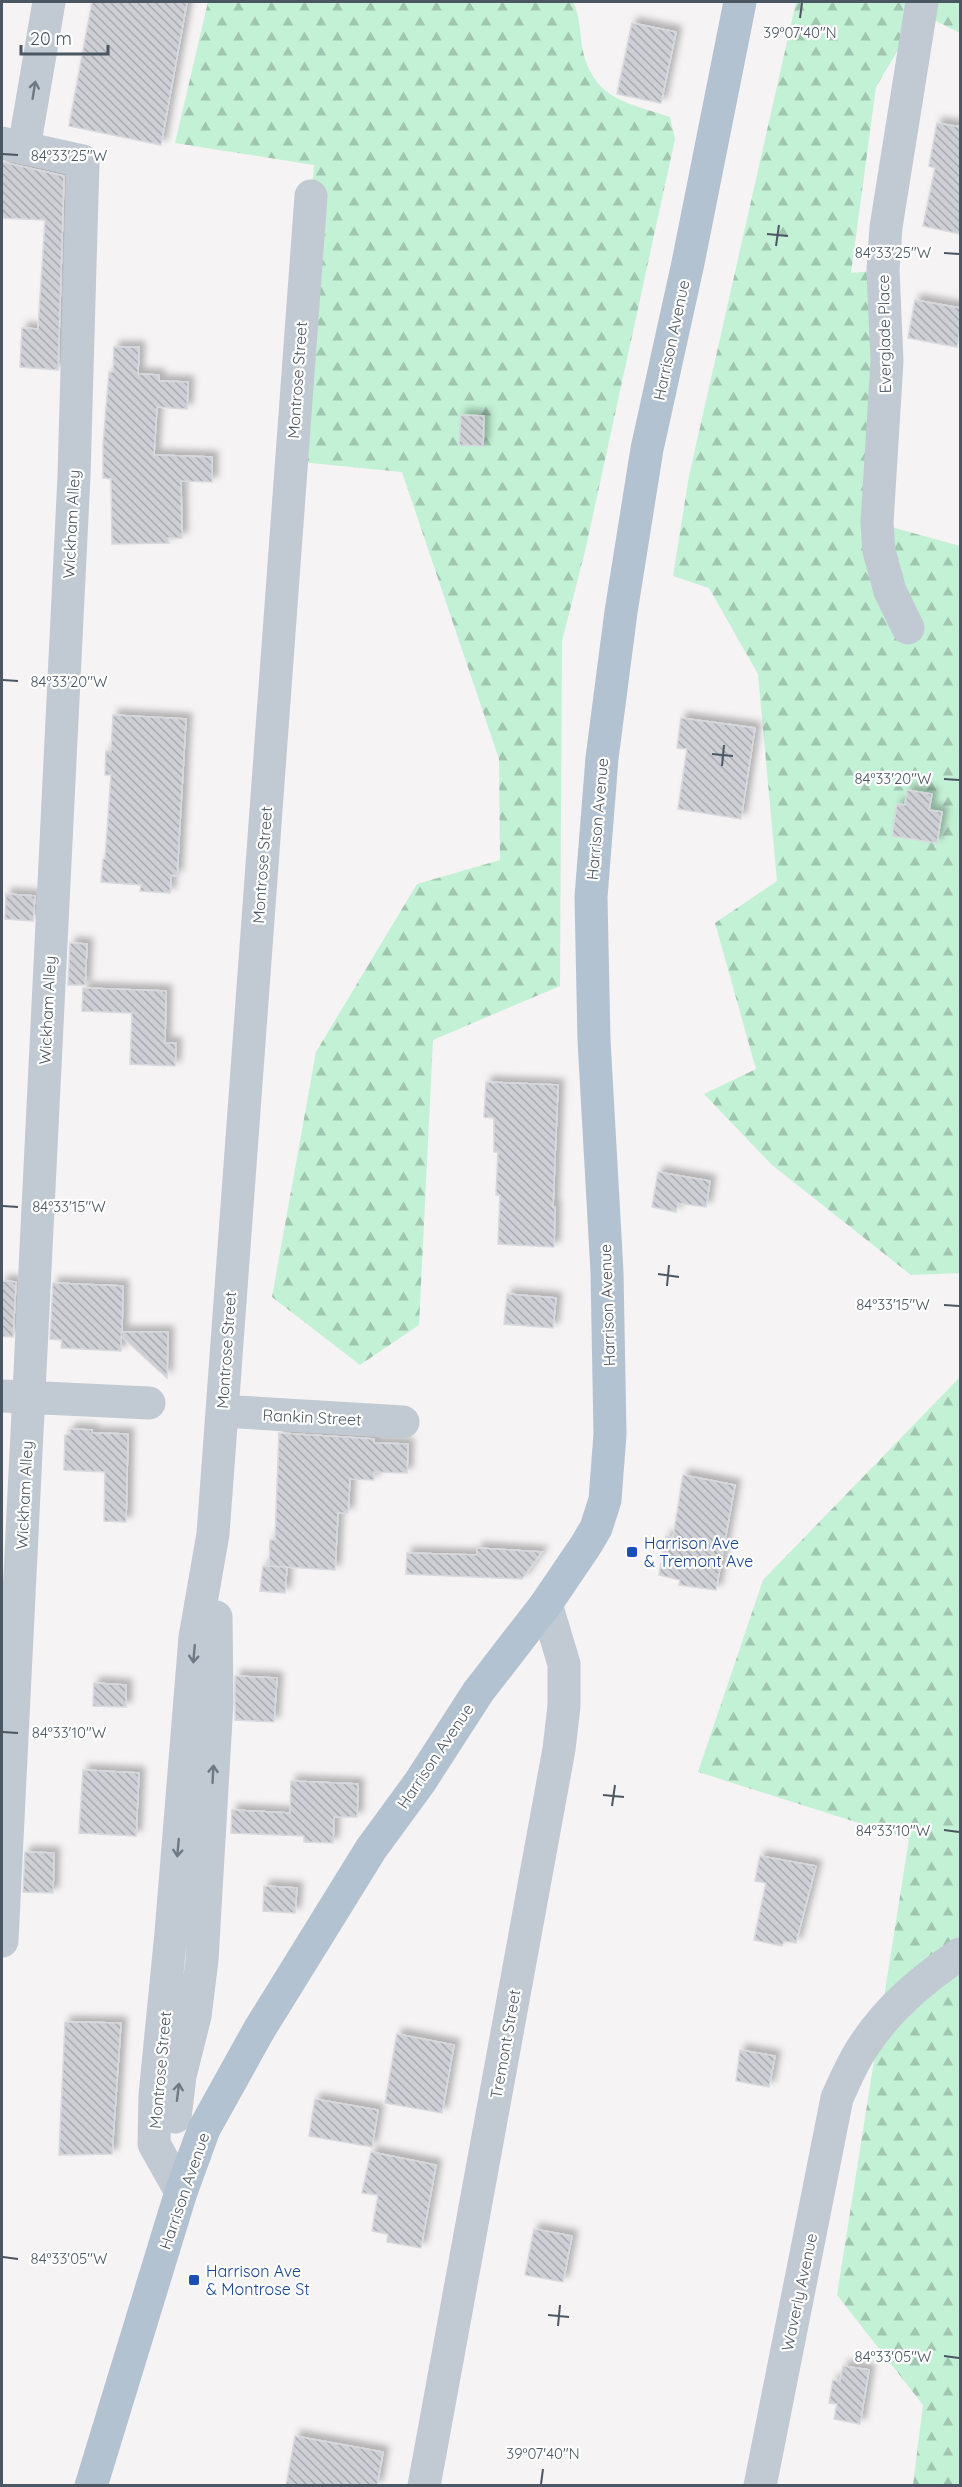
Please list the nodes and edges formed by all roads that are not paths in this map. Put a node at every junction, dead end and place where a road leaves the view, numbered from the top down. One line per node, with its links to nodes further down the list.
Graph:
1 (49, 2): 4 (street, one-way to 1)
2 (740, 2): 11 (main road, Harrison Avenue)
3 (922, 2): 6 (street, Everglade Place)
4 (13, 145): 7 (street, Wickham Alley)
5 (311, 196): 9 (street, Montrose Street)
6 (908, 628)
7 (15, 1397): 8 (street); 12 (street, Wickham Alley)
8 (149, 1403)
9 (222, 1411): 10 (street, Rankin Street); 14 (street, Montrose Street)
10 (403, 1422)
11 (546, 1604): 14 (main road, Harrison Avenue); 16 (street, Tremont Street)
12 (2, 1941)
13 (960, 1954): 17 (street, Waverly Avenue)
14 (181, 2192): 15 (main road, Harrison Avenue)
15 (91, 2486)
16 (424, 2486)
17 (759, 2486)

